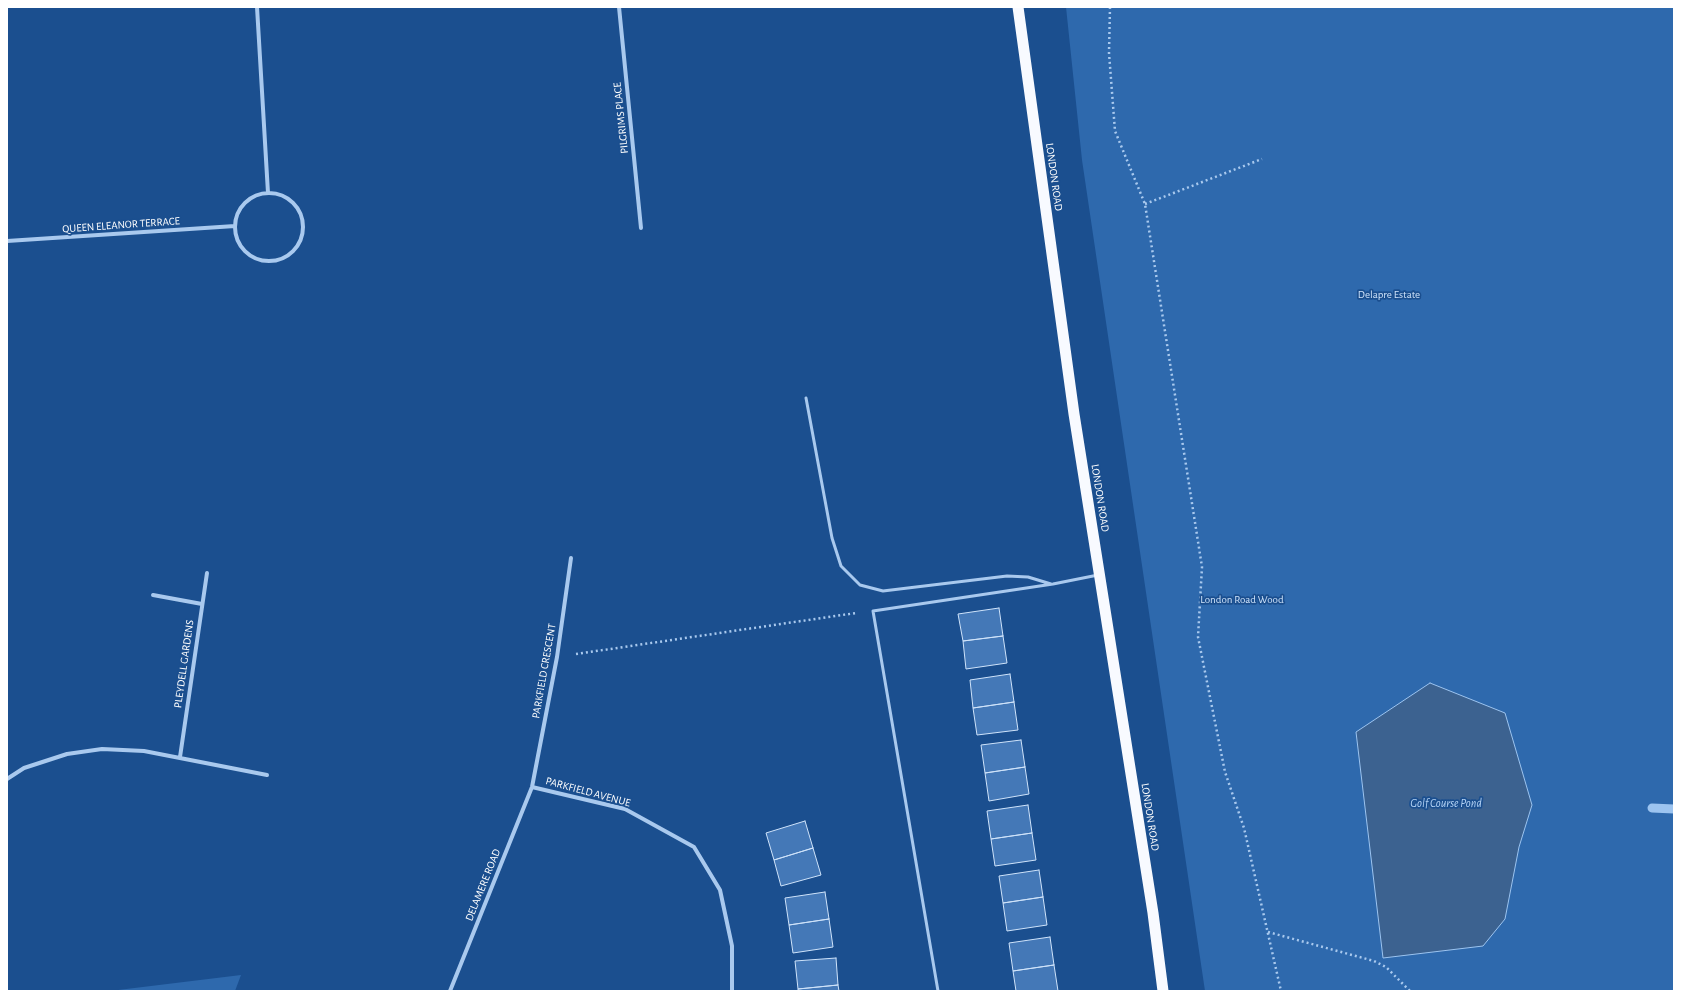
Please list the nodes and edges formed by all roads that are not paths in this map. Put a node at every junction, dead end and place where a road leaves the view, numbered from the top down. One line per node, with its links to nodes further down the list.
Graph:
1 (257, 7): 4 (street)
2 (619, 7): 6 (street, PILGRIMS PLACE)
3 (1018, 7): 11 (highway, LONDON ROAD)
4 (268, 193): 5 (street); 5 (street)
5 (235, 226): 7 (street, QUEEN ELEANOR TERRACE)
6 (641, 228)
7 (7, 242)
8 (806, 398): 12 (lane)
9 (571, 558): 18 (street, PARKFIELD CRESCENT)
10 (207, 573): 14 (street, PLEYDELL GARDENS)
11 (1098, 575): 12 (lane); 22 (highway, LONDON ROAD)
12 (1053, 584): 21 (lane)
13 (152, 595): 14 (street)
14 (202, 604): 15 (street, PLEYDELL GARDENS)
15 (180, 757): 16 (street); 17 (street)
16 (267, 775)
17 (7, 779)
18 (532, 786): 19 (street, DELAMERE ROAD); 20 (street, PARKFIELD AVENUE)
19 (450, 991)
20 (732, 991)
21 (938, 991)
22 (1163, 991)

